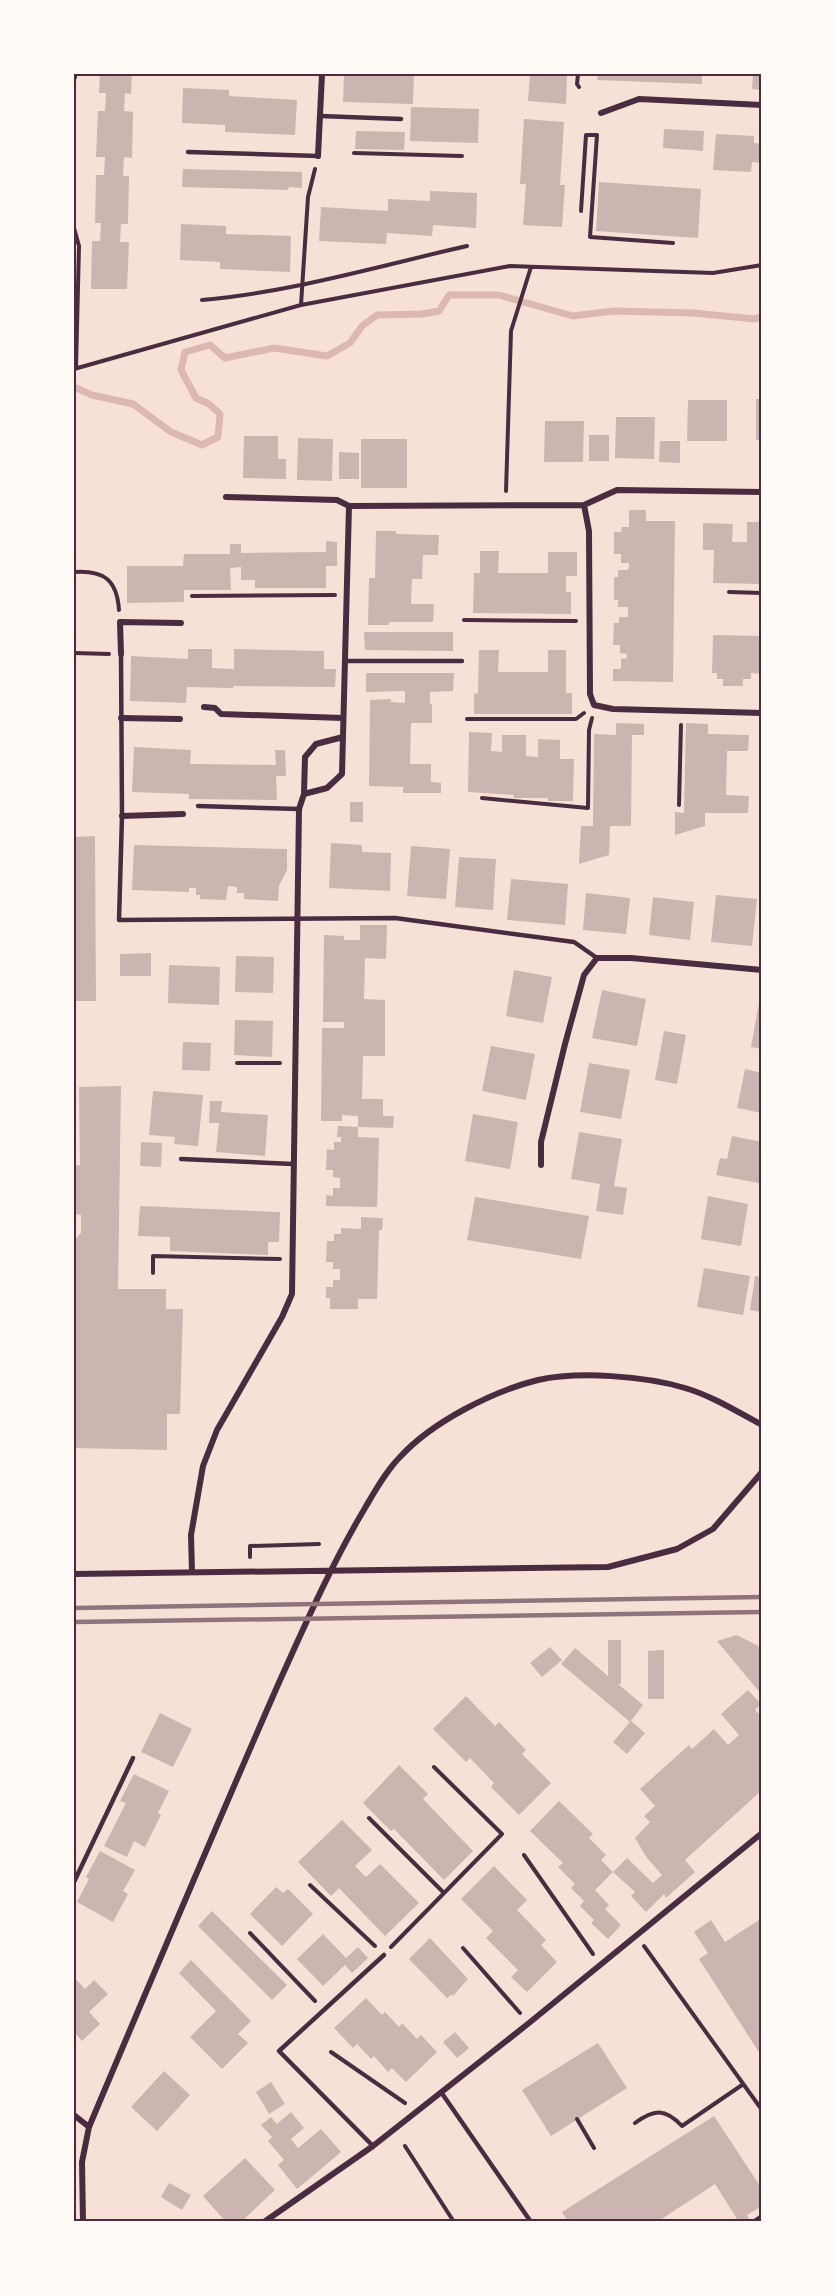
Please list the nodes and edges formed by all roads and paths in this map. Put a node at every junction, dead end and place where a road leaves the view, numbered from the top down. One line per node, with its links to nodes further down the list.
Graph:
1 (322, 74): 6 (street)
2 (578, 74): 3 (path)
3 (579, 87)
4 (762, 105): 5 (street)
5 (601, 112)
6 (320, 116): 7 (lane); 10 (street)
7 (401, 119)
8 (188, 152): 10 (lane)
9 (354, 153): 11 (path)
10 (318, 156)
11 (462, 156)
12 (313, 176): 19 (path)
13 (581, 211): 15 (path)
14 (74, 228): 22 (path)
15 (673, 243)
16 (467, 246): 19 (path)
17 (762, 266): 18 (path)
18 (531, 267): 21 (path); 26 (path)
19 (302, 286): 20 (path); 21 (path)
20 (202, 300)
21 (301, 305): 23 (path)
22 (75, 338): 23 (path)
23 (75, 369)
24 (762, 492): 27 (street)
25 (226, 497): 28 (street)
26 (506, 505): 27 (street); 28 (street)
27 (584, 505): 35 (street)
28 (349, 506): 32 (street)
29 (74, 572): 36 (path)
30 (729, 592): 31 (path)
31 (762, 593)
32 (348, 595): 33 (path); 40 (street)
33 (192, 596)
34 (464, 620): 35 (path)
35 (589, 621): 42 (street)
36 (120, 622): 37 (street); 39 (street)
37 (181, 623)
38 (74, 653): 39 (path)
39 (121, 654): 46 (lane)
40 (345, 661): 41 (lane); 47 (street)
41 (462, 661)
42 (594, 705): 44 (street); 49 (path); 52 (path)
43 (204, 707): 47 (street)
44 (681, 712): 45 (street); 53 (path)
45 (762, 713)
46 (121, 718): 48 (street); 57 (lane)
47 (343, 718): 50 (street)
48 (180, 719)
49 (467, 719)
50 (343, 737): 51 (street); 51 (street)
51 (304, 794): 55 (street)
52 (482, 798)
53 (679, 805)
54 (198, 806): 55 (lane)
55 (299, 809): 58 (street)
56 (183, 814): 57 (street)
57 (122, 816): 58 (lane)
58 (297, 919): 59 (lane); 64 (street)
59 (597, 958): 60 (street); 65 (street)
60 (762, 970)
61 (237, 1063): 62 (path)
62 (280, 1063)
63 (181, 1159): 64 (lane)
64 (293, 1164): 72 (street)
65 (541, 1165)
66 (283, 1259): 67 (path)
67 (153, 1273)
68 (762, 1425): 97 (street)
69 (762, 1472): 71 (street)
70 (319, 1544): 71 (path)
71 (250, 1571): 72 (street)
72 (192, 1572): 73 (street)
73 (74, 1574)
74 (133, 1758): 79 (lane)
75 (434, 1767): 81 (path)
76 (369, 1818): 81 (path)
77 (762, 1833): 83 (street)
78 (524, 1855): 86 (path)
79 (74, 1882)
80 (310, 1885): 85 (path)
81 (444, 1893): 85 (path)
82 (250, 1933): 87 (path)
83 (636, 1935): 90 (path); 91 (street)
84 (463, 1948): 88 (path)
85 (384, 1955): 87 (lane)
86 (595, 1957)
87 (324, 2010): 98 (lane)
88 (521, 2014)
89 (331, 2052): 92 (path)
90 (742, 2085): 93 (path); 96 (path)
91 (441, 2092): 98 (street); 105 (lane)
92 (405, 2103)
93 (762, 2110)
94 (74, 2115): 97 (street)
95 (577, 2119): 100 (path)
96 (635, 2123)
97 (89, 2127): 102 (street)
98 (373, 2146): 103 (street)
99 (405, 2146): 104 (path)
100 (594, 2148)
101 (762, 2216): 106 (path)
102 (83, 2222)
103 (264, 2222)
104 (454, 2222)
105 (531, 2222)
106 (753, 2222)

